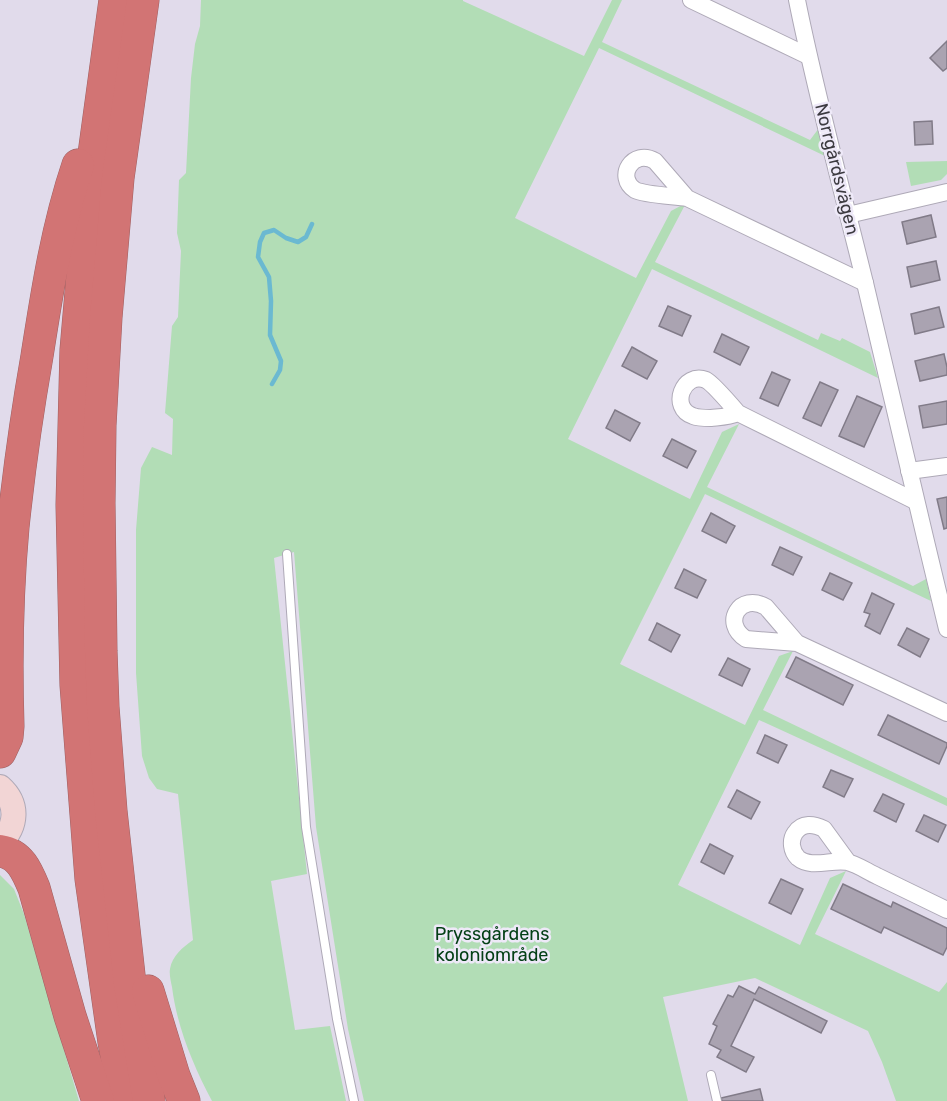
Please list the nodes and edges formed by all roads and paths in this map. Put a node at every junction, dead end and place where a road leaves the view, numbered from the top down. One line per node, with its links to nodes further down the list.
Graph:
1 (115, 0): 6 (highway)
2 (143, 0): 24 (highway)
3 (691, 0): 5 (street)
4 (797, 0): 5 (street, Norrgårdsvägen)
5 (808, 56): 9 (street, Norrgårdsvägen)
6 (103, 90): 19 (highway); 28 (highway)
7 (947, 192): 9 (street)
8 (687, 198): 10 (street)
9 (848, 215): 10 (street, Norrgårdsvägen)
10 (865, 283): 13 (street, Norrgårdsvägen)
11 (738, 413): 14 (street)
12 (947, 466): 13 (street)
13 (909, 471): 14 (street, Norrgårdsvägen)
14 (915, 501): 16 (street, Norrgårdsvägen)
15 (286, 554): 31 (lane)
16 (947, 629)
17 (797, 643): 18 (street)
18 (947, 713)
19 (0, 752)
20 (0, 787): 21 (street)
21 (0, 843)
22 (0, 851): 27 (highway)
23 (849, 862): 25 (street)
24 (118, 879): 29 (highway); 30 (highway)
25 (947, 910)
26 (711, 1075): 32 (lane)
27 (98, 1101)
28 (125, 1101)
29 (150, 1101)
30 (184, 1101)
31 (354, 1101)
32 (717, 1101)

